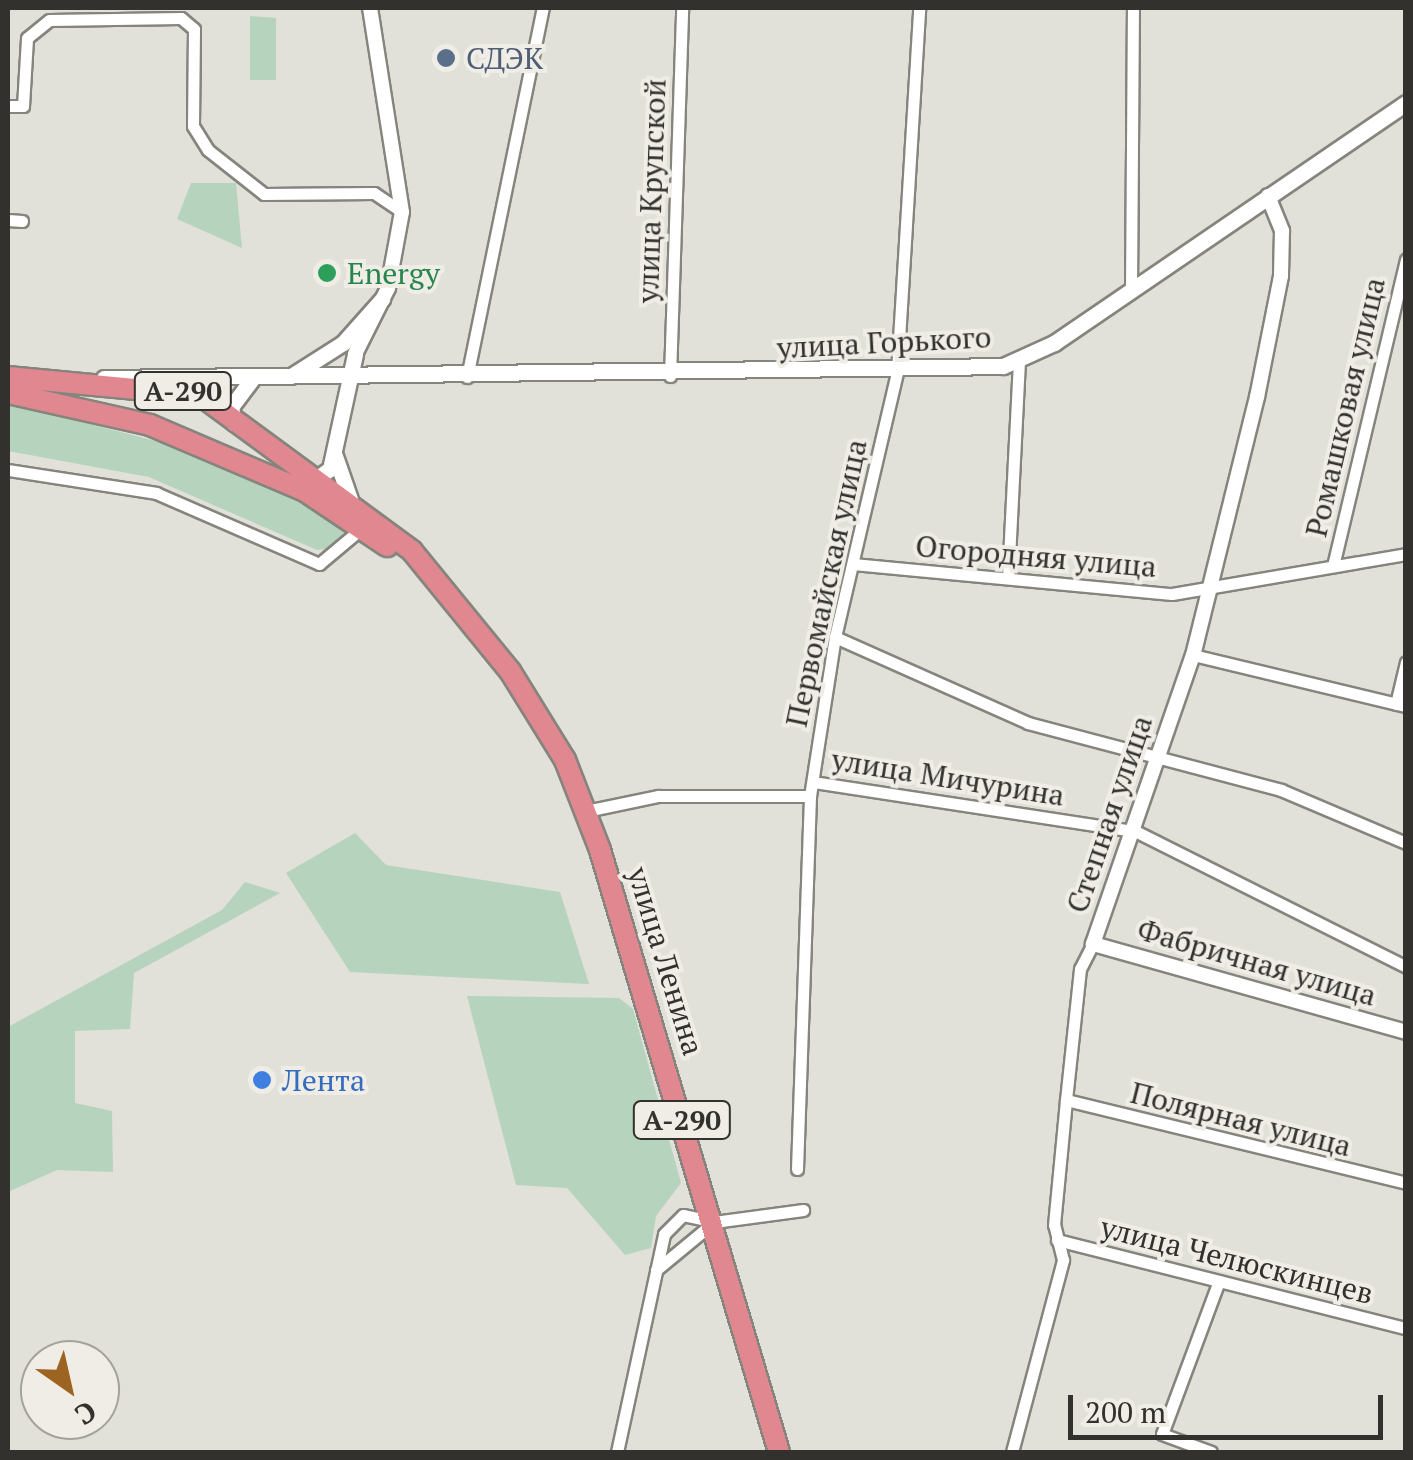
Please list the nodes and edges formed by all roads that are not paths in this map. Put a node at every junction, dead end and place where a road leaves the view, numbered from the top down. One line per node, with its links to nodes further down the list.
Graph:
1 (370, 8): 10 (street)
2 (544, 8): 22 (street)
3 (682, 8): 19 (street, улица Крупской)
4 (919, 8): 18 (street, Первомайская улица)
5 (1134, 8): 14 (street)
6 (103, 12): 8 (street); 10 (street)
7 (1406, 104): 9 (main road, улица Горького)
8 (8, 106)
9 (1268, 196): 14 (main road, улица Горького); 36 (street, Степная улица)
10 (402, 212): 15 (street)
11 (8, 220): 12 (street)
12 (22, 221)
13 (1406, 260): 33 (street, Ромашковая улица)
14 (1131, 290): 17 (main road, улица Горького)
15 (382, 299): 16 (street); 23 (main road)
16 (355, 354): 21 (main road)
17 (1019, 360): 18 (main road, улица Горького); 34 (street)
18 (896, 372): 19 (main road, улица Горького); 32 (street, Первомайская улица)
19 (670, 376): 22 (main road, улица Горького)
20 (252, 378): 23 (main road); 24 (main road); 25 (main road)
21 (346, 378): 22 (main road, улица Горького); 23 (main road); 26 (main road); 28 (main road)
22 (467, 378)
23 (286, 379)
24 (10, 384): 25 (highway, А-290); 28 (highway, А-290)
25 (234, 423): 28 (highway, А-290)
26 (334, 452): 28 (main road); 29 (main road)
27 (8, 470): 30 (street)
28 (320, 490): 29 (highway, А-290); 30 (highway, А-290)
29 (350, 499): 35 (highway, А-290)
30 (362, 528): 35 (highway, А-290)
31 (1406, 554): 33 (street, Огородняя улица)
32 (852, 564): 34 (street, Огородняя улица); 37 (street, Первомайская улица)
33 (1332, 566): 36 (street, Огородняя улица)
34 (1008, 578): 36 (street, Огородняя улица)
35 (438, 580): 44 (highway, улица Ленина / А-290)
36 (1214, 582): 38 (street, Степная улица)
37 (836, 636): 41 (street); 42 (street, Первомайская улица)
38 (1193, 655): 40 (street); 41 (street, Степная улица)
39 (1406, 662): 40 (street)
40 (1400, 705)
41 (1157, 757): 45 (street, Степная улица); 46 (street)
42 (812, 782): 43 (street, Первомайская улица); 45 (street, улица Мичурина)
43 (810, 796): 44 (street, улица Мичурина); 51 (street, Первомайская улица)
44 (586, 810): 53 (highway, улица Ленина / А-290)
45 (1135, 831): 47 (street, Степная улица); 48 (street, улица Мичурина)
46 (1406, 842)
47 (1094, 944): 49 (street, Фабричная улица); 50 (street, Степная улица)
48 (1406, 968)
49 (1406, 1032)
50 (1066, 1100): 52 (street, Полярная улица); 58 (street, Степная улица)
51 (797, 1169)
52 (1406, 1183)
53 (702, 1184): 55 (street); 56 (highway, улица Ленина / А-290)
54 (803, 1210): 56 (street)
55 (683, 1214): 56 (street); 60 (street)
56 (714, 1222): 57 (street); 59 (highway, улица Ленина / А-290)
57 (688, 1238): 59 (street); 60 (street)
58 (1057, 1240): 61 (street, улица Челюскинцев); 65 (street, Степная улица)
59 (724, 1256): 64 (highway, улица Ленина / А-290)
60 (653, 1273): 63 (street)
61 (1219, 1281): 62 (street, улица Челюскинцев); 66 (street)
62 (1406, 1328)
63 (618, 1452)
64 (779, 1452)
65 (1012, 1452)
66 (1211, 1452)

